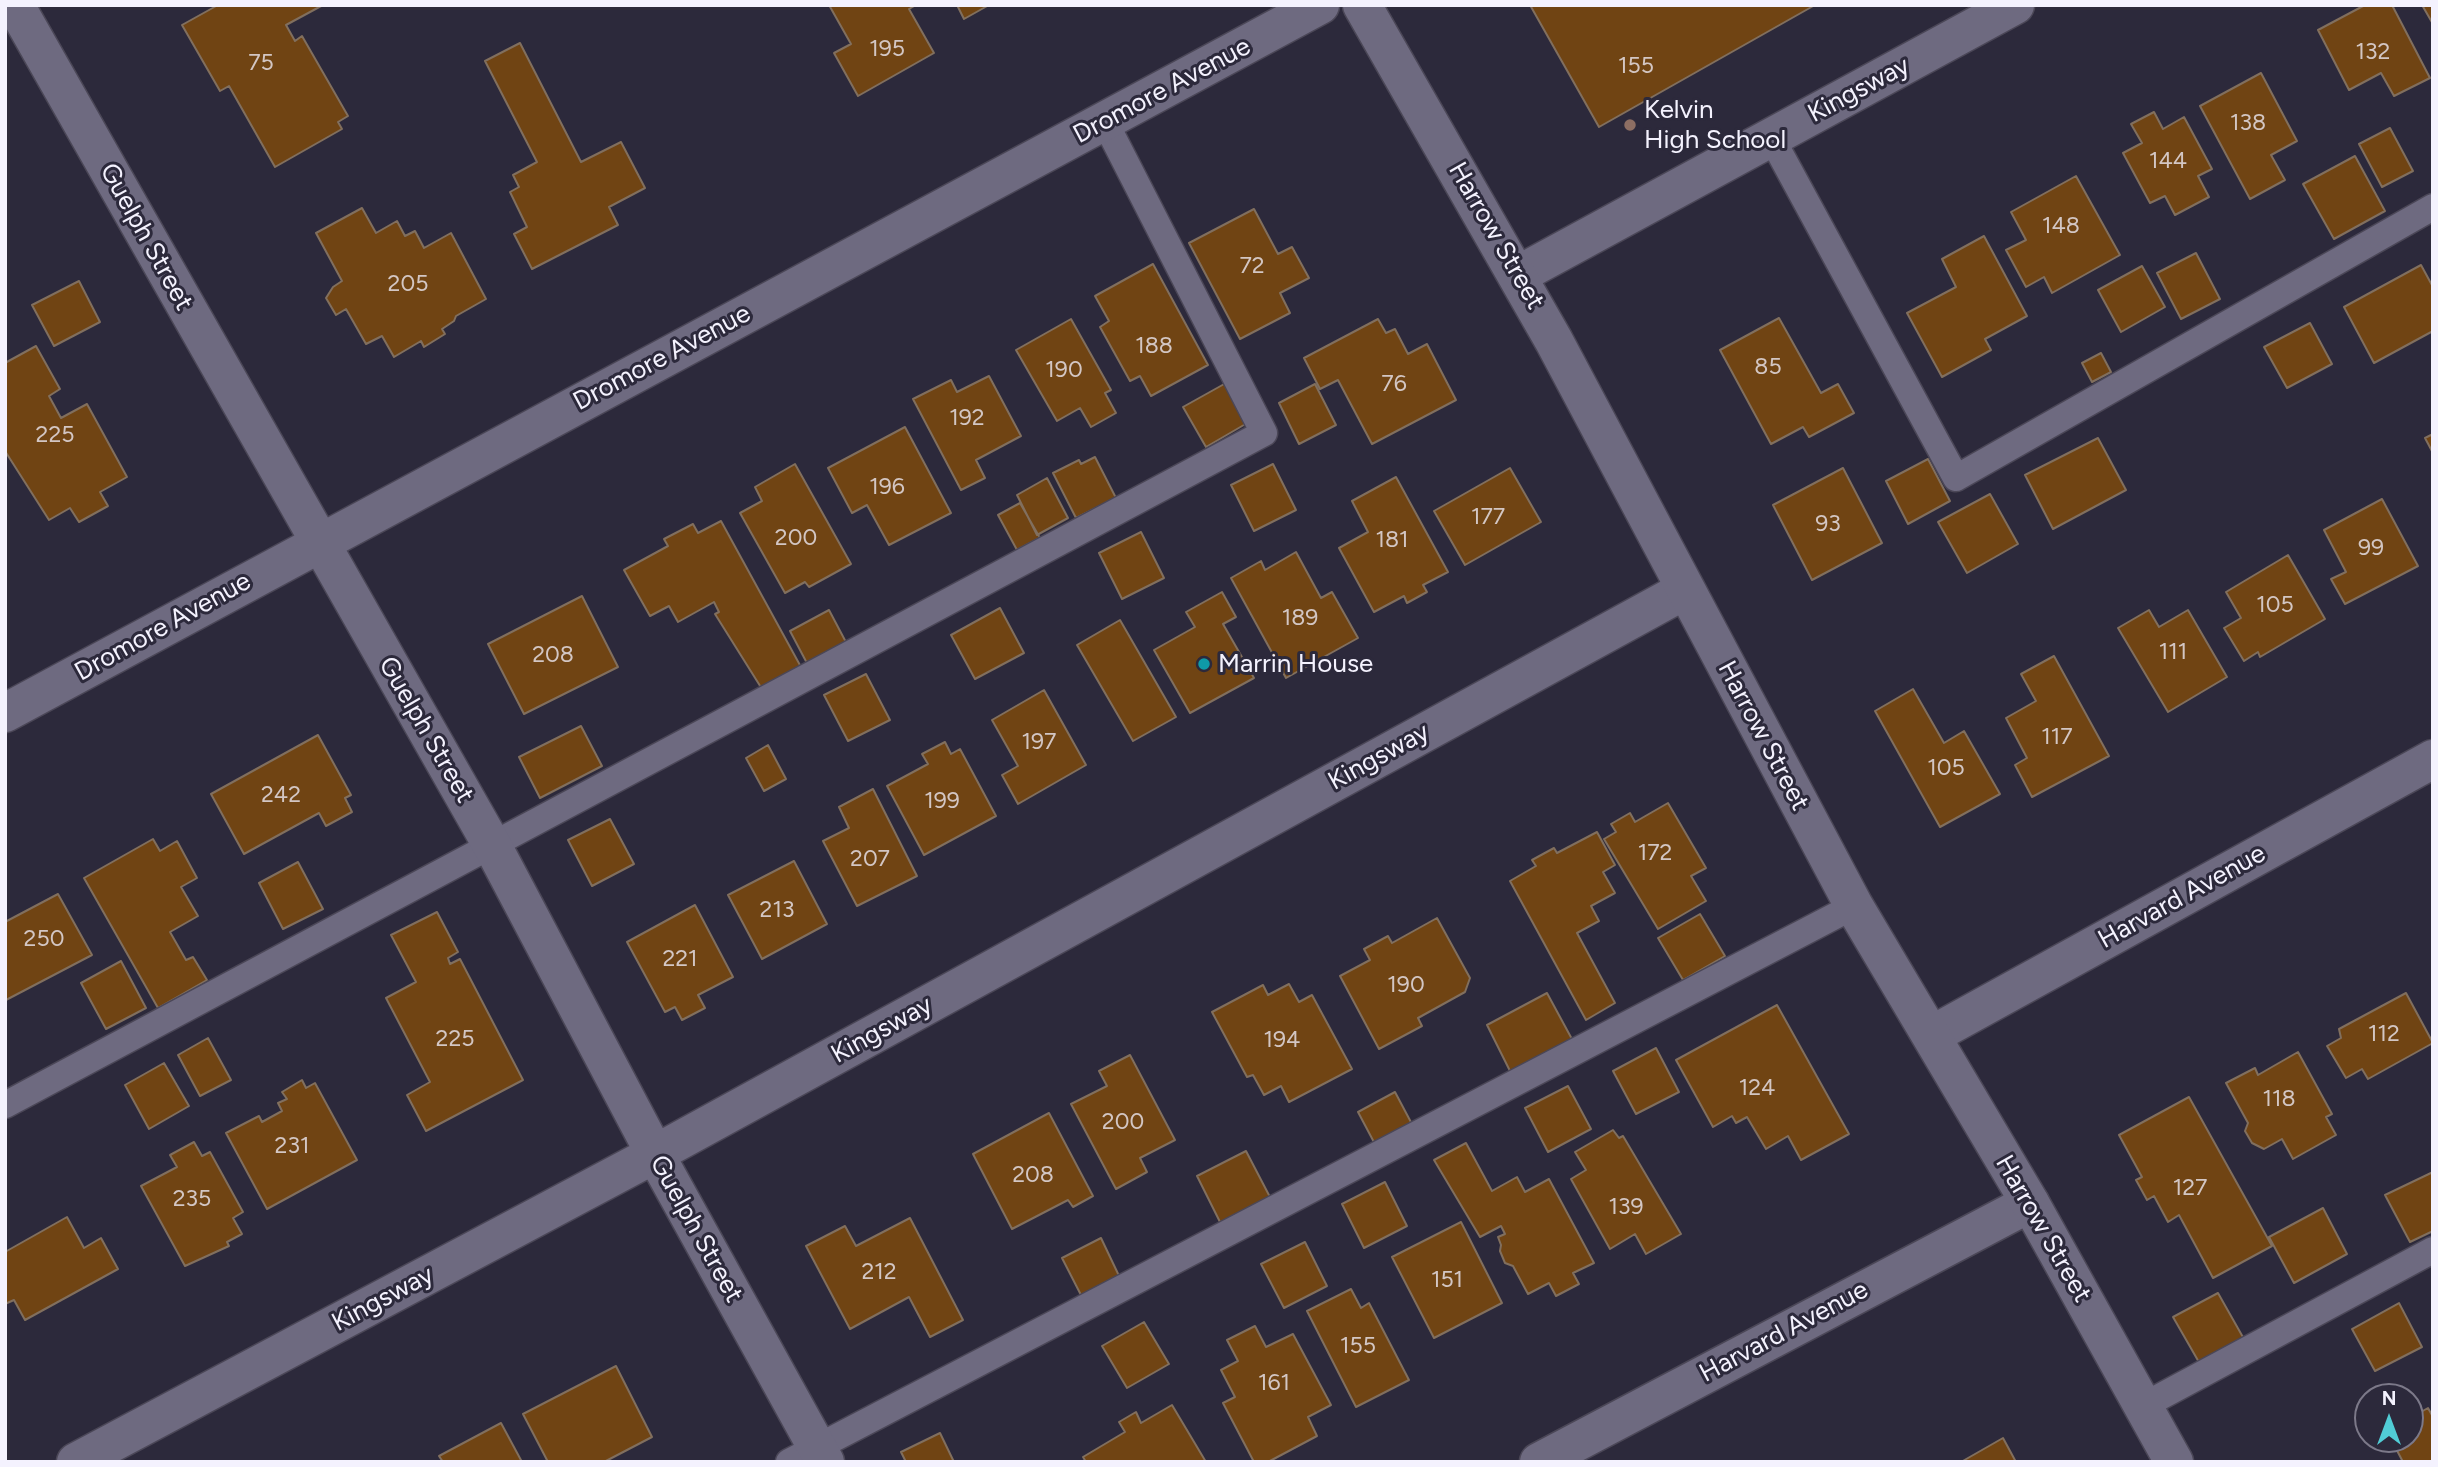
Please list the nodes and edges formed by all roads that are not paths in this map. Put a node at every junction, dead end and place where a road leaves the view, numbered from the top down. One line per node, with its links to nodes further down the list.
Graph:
1 (15, 5): 9 (street, Guelph Street)
2 (1320, 5): 5 (street, Dromore Avenue)
3 (1362, 5): 8 (street, Harrow Street)
4 (2015, 5): 6 (street, Kingsway)
5 (1105, 122): 9 (street, Dromore Avenue); 13 (lane)
6 (1771, 137): 7 (lane); 8 (street, Kingsway)
7 (2433, 207)
8 (1518, 275): 10 (street, Harrow Street)
9 (318, 542): 11 (street, Dromore Avenue); 13 (street, Guelph Street)
10 (1685, 590): 14 (street, Harrow Street); 17 (street, Kingsway)
11 (5, 713)
12 (2433, 759): 15 (street, Harvard Avenue)
13 (493, 847): 16 (lane); 17 (street, Guelph Street)
14 (1854, 906): 15 (street, Harrow Street); 21 (lane)
15 (1932, 1035): 18 (street, Harrow Street)
16 (5, 1105)
17 (655, 1154): 21 (street, Guelph Street); 22 (street, Kingsway)
18 (2030, 1203): 20 (street, Harrow Street); 23 (street, Harvard Avenue)
19 (2433, 1250): 20 (lane)
20 (2143, 1406): 24 (street, Harrow Street)
21 (811, 1457)
22 (76, 1462)
23 (1539, 1462)
24 (2174, 1462)

